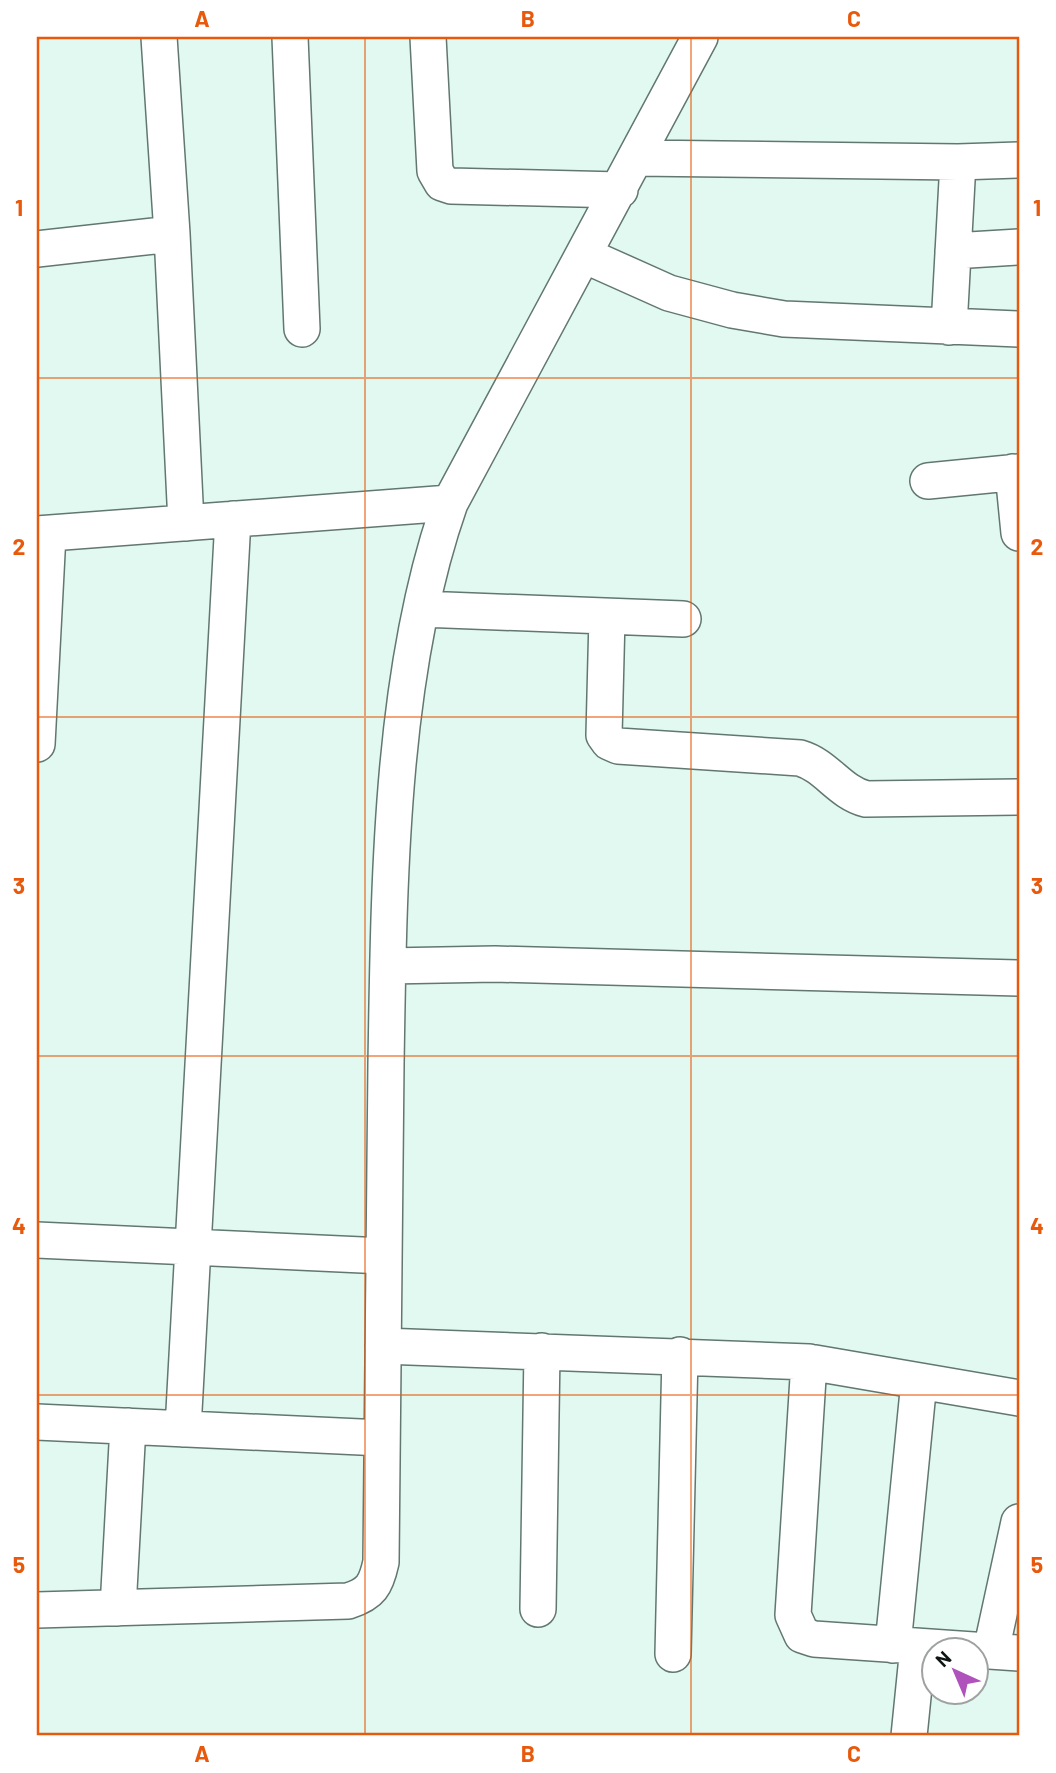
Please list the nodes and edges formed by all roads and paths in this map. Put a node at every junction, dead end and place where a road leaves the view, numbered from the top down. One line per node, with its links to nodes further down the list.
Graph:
1 (159, 37): 9 (street)
2 (290, 37): 15 (street)
3 (428, 37): 8 (street)
4 (699, 37): 5 (street)
5 (636, 158): 7 (street); 8 (street)
6 (1019, 160): 7 (street)
7 (958, 162): 12 (street)
8 (620, 190): 13 (street)
9 (172, 234): 11 (street); 21 (street)
10 (1019, 247): 12 (street)
11 (37, 249)
12 (953, 251): 14 (street)
13 (584, 255): 14 (street); 19 (street)
14 (949, 327): 16 (street)
15 (302, 329)
16 (1019, 329)
17 (1016, 472): 18 (street); 22 (street)
18 (928, 481)
19 (450, 503): 20 (street); 24 (street)
20 (233, 519): 21 (street); 32 (street)
21 (186, 523): 23 (street)
22 (1019, 533)
23 (42, 534): 27 (street)
24 (421, 609): 25 (street); 29 (street)
25 (607, 617): 26 (street); 28 (street)
26 (683, 619)
27 (37, 744)
28 (1019, 797)
29 (387, 966): 30 (street); 33 (street)
30 (1019, 978)
31 (37, 1240): 32 (street)
32 (194, 1249): 33 (street); 42 (street)
33 (384, 1256): 34 (street)
34 (383, 1346): 35 (street); 43 (street)
35 (542, 1351): 36 (street); 46 (street)
36 (680, 1355): 37 (street); 50 (street)
37 (810, 1362): 38 (street); 48 (street)
38 (919, 1381): 39 (street); 48 (street)
39 (1019, 1398)
40 (37, 1422): 41 (street)
41 (128, 1426): 42 (street); 45 (street)
42 (183, 1429): 43 (street)
43 (382, 1438): 45 (street)
44 (1019, 1522): 49 (street)
45 (118, 1608): 47 (street)
46 (538, 1609)
47 (37, 1610)
48 (905, 1646): 49 (street); 51 (street)
49 (1005, 1652)
50 (673, 1654)
51 (909, 1736)

